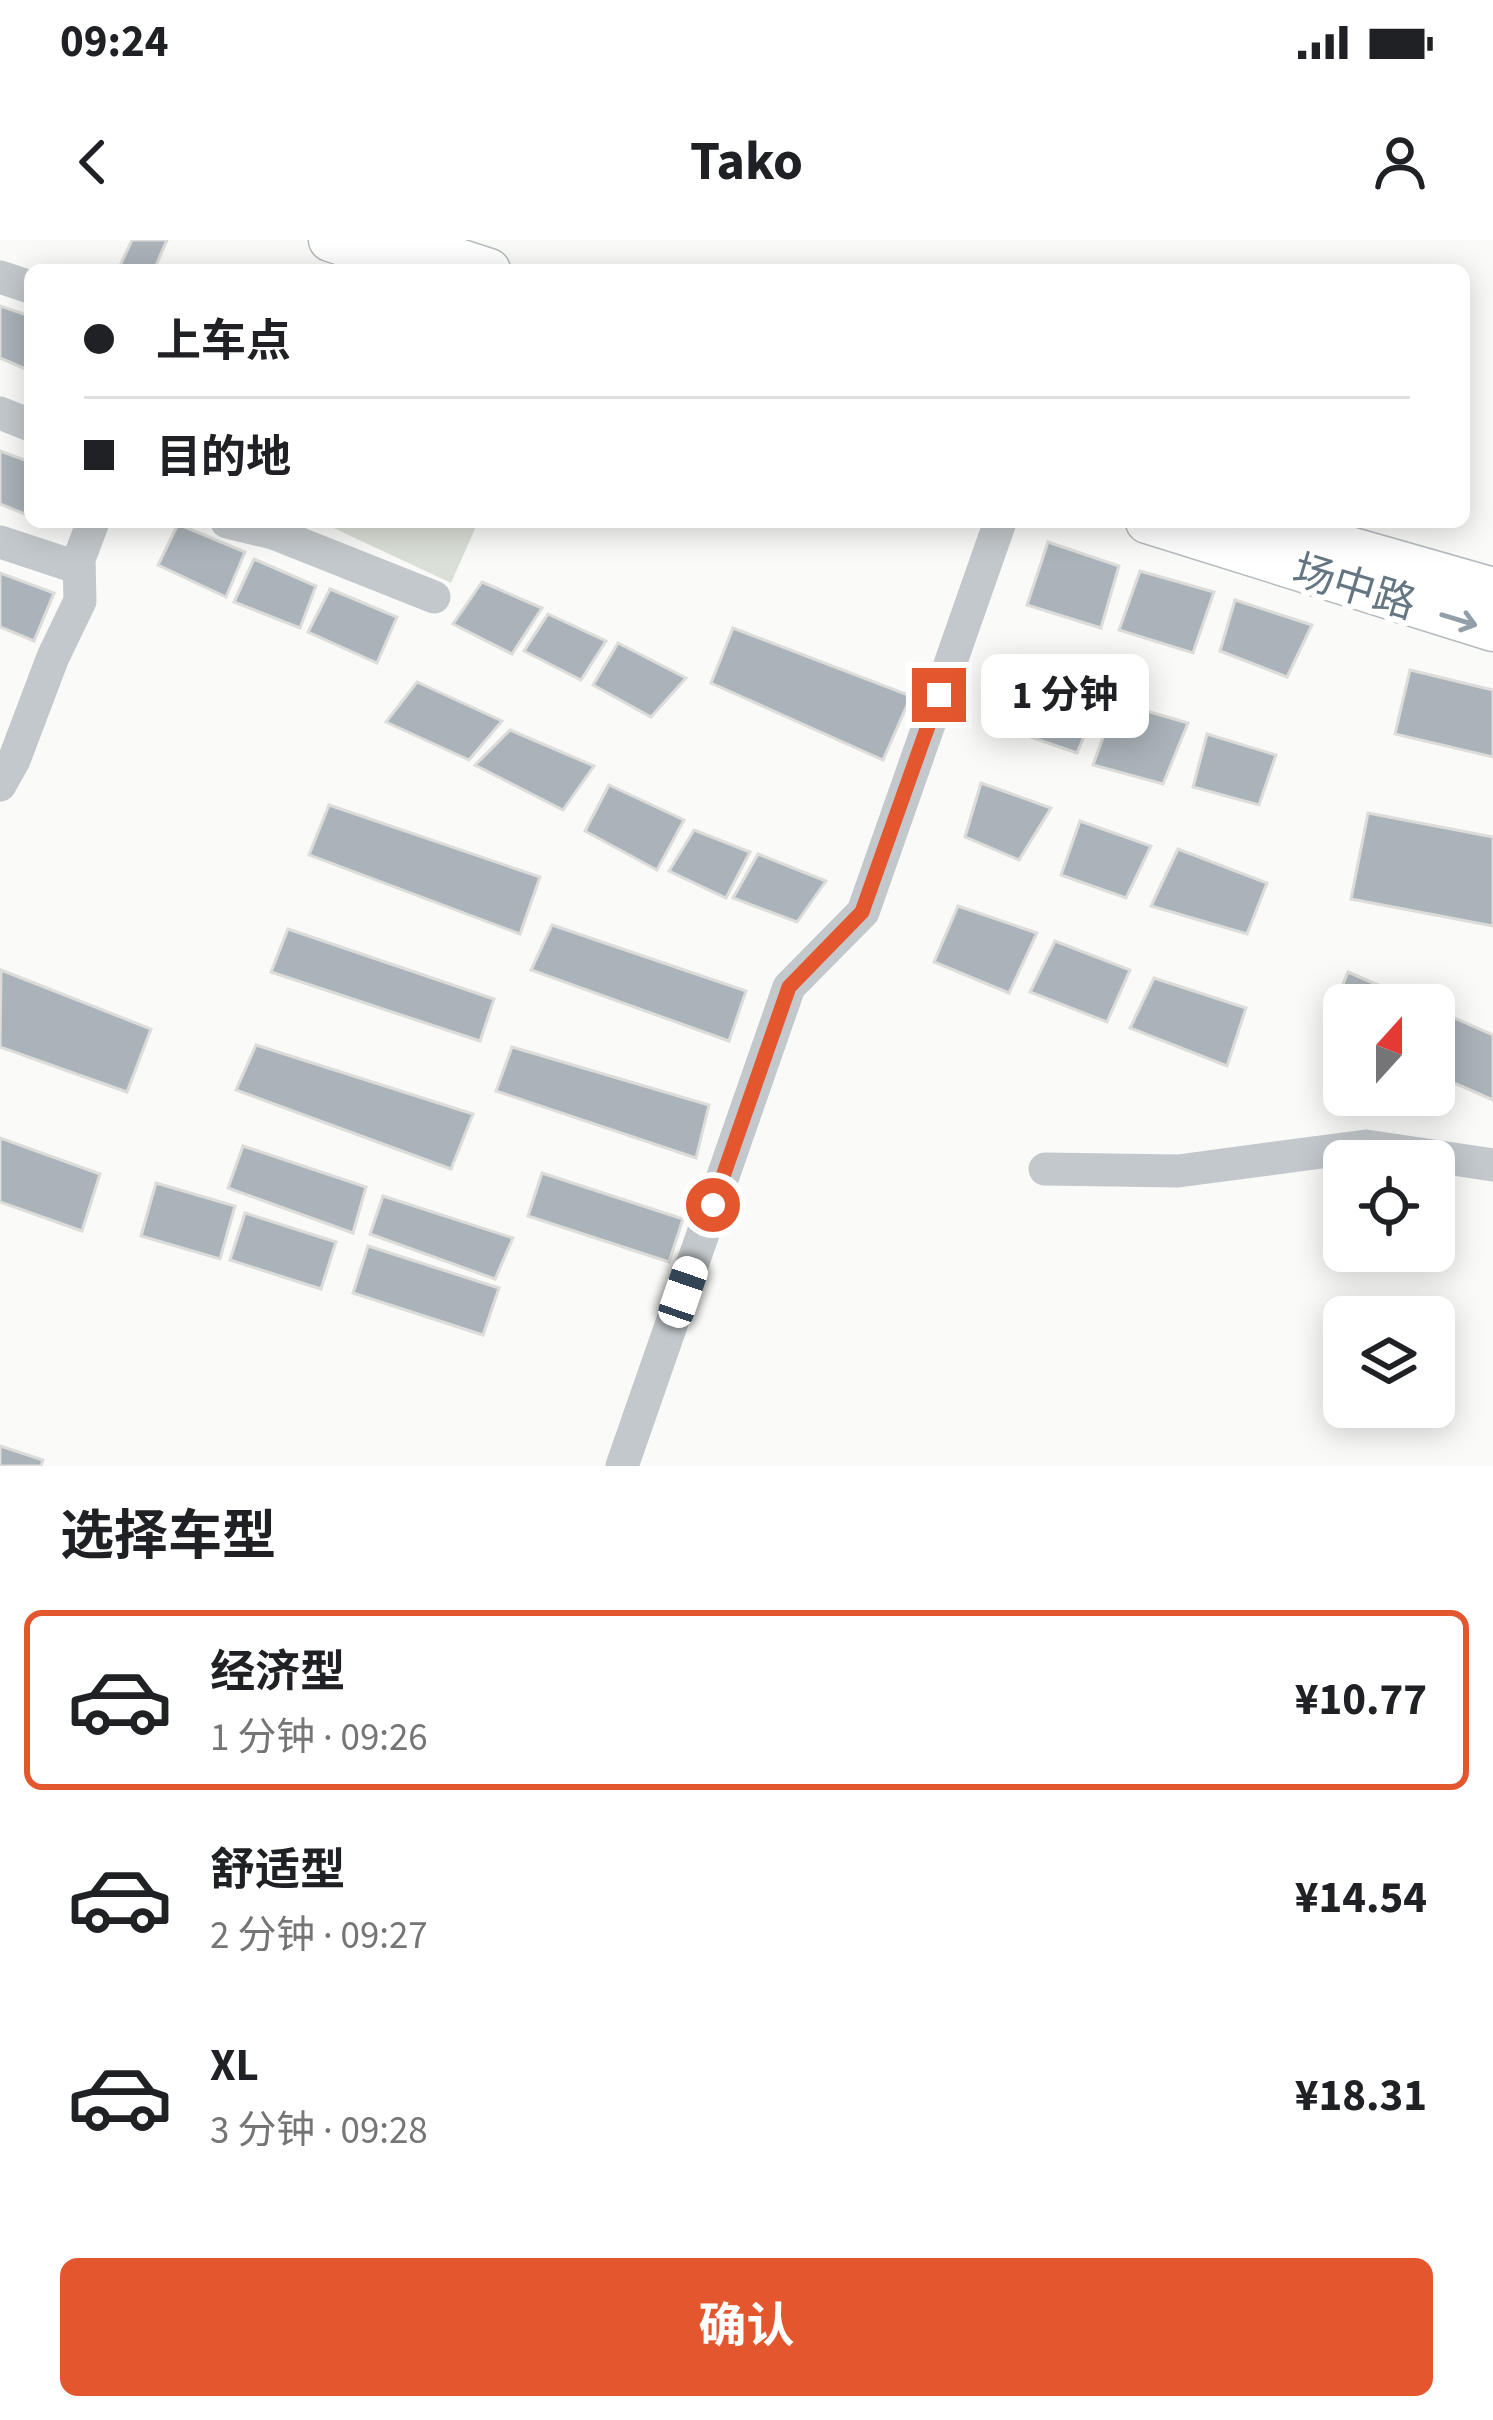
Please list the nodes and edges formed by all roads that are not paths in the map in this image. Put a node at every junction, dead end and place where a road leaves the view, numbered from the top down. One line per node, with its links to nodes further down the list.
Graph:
1 (330, 240): 3 (main road)
2 (397, 240): 4 (main road)
3 (401, 264)
4 (471, 264)
5 (91, 528): 11 (street)
6 (252, 528): 13 (street)
7 (998, 528): 18 (street)
8 (1166, 528): 14 (main road, 场中路, one-way to 14)
9 (1279, 528): 12 (main road, 场中路)
10 (0, 542): 11 (street)
11 (79, 568): 15 (street)
12 (1493, 589)
13 (434, 597)
14 (1493, 630)
15 (0, 785)
16 (1493, 1165): 17 (street)
17 (1045, 1169)
18 (622, 1466)

